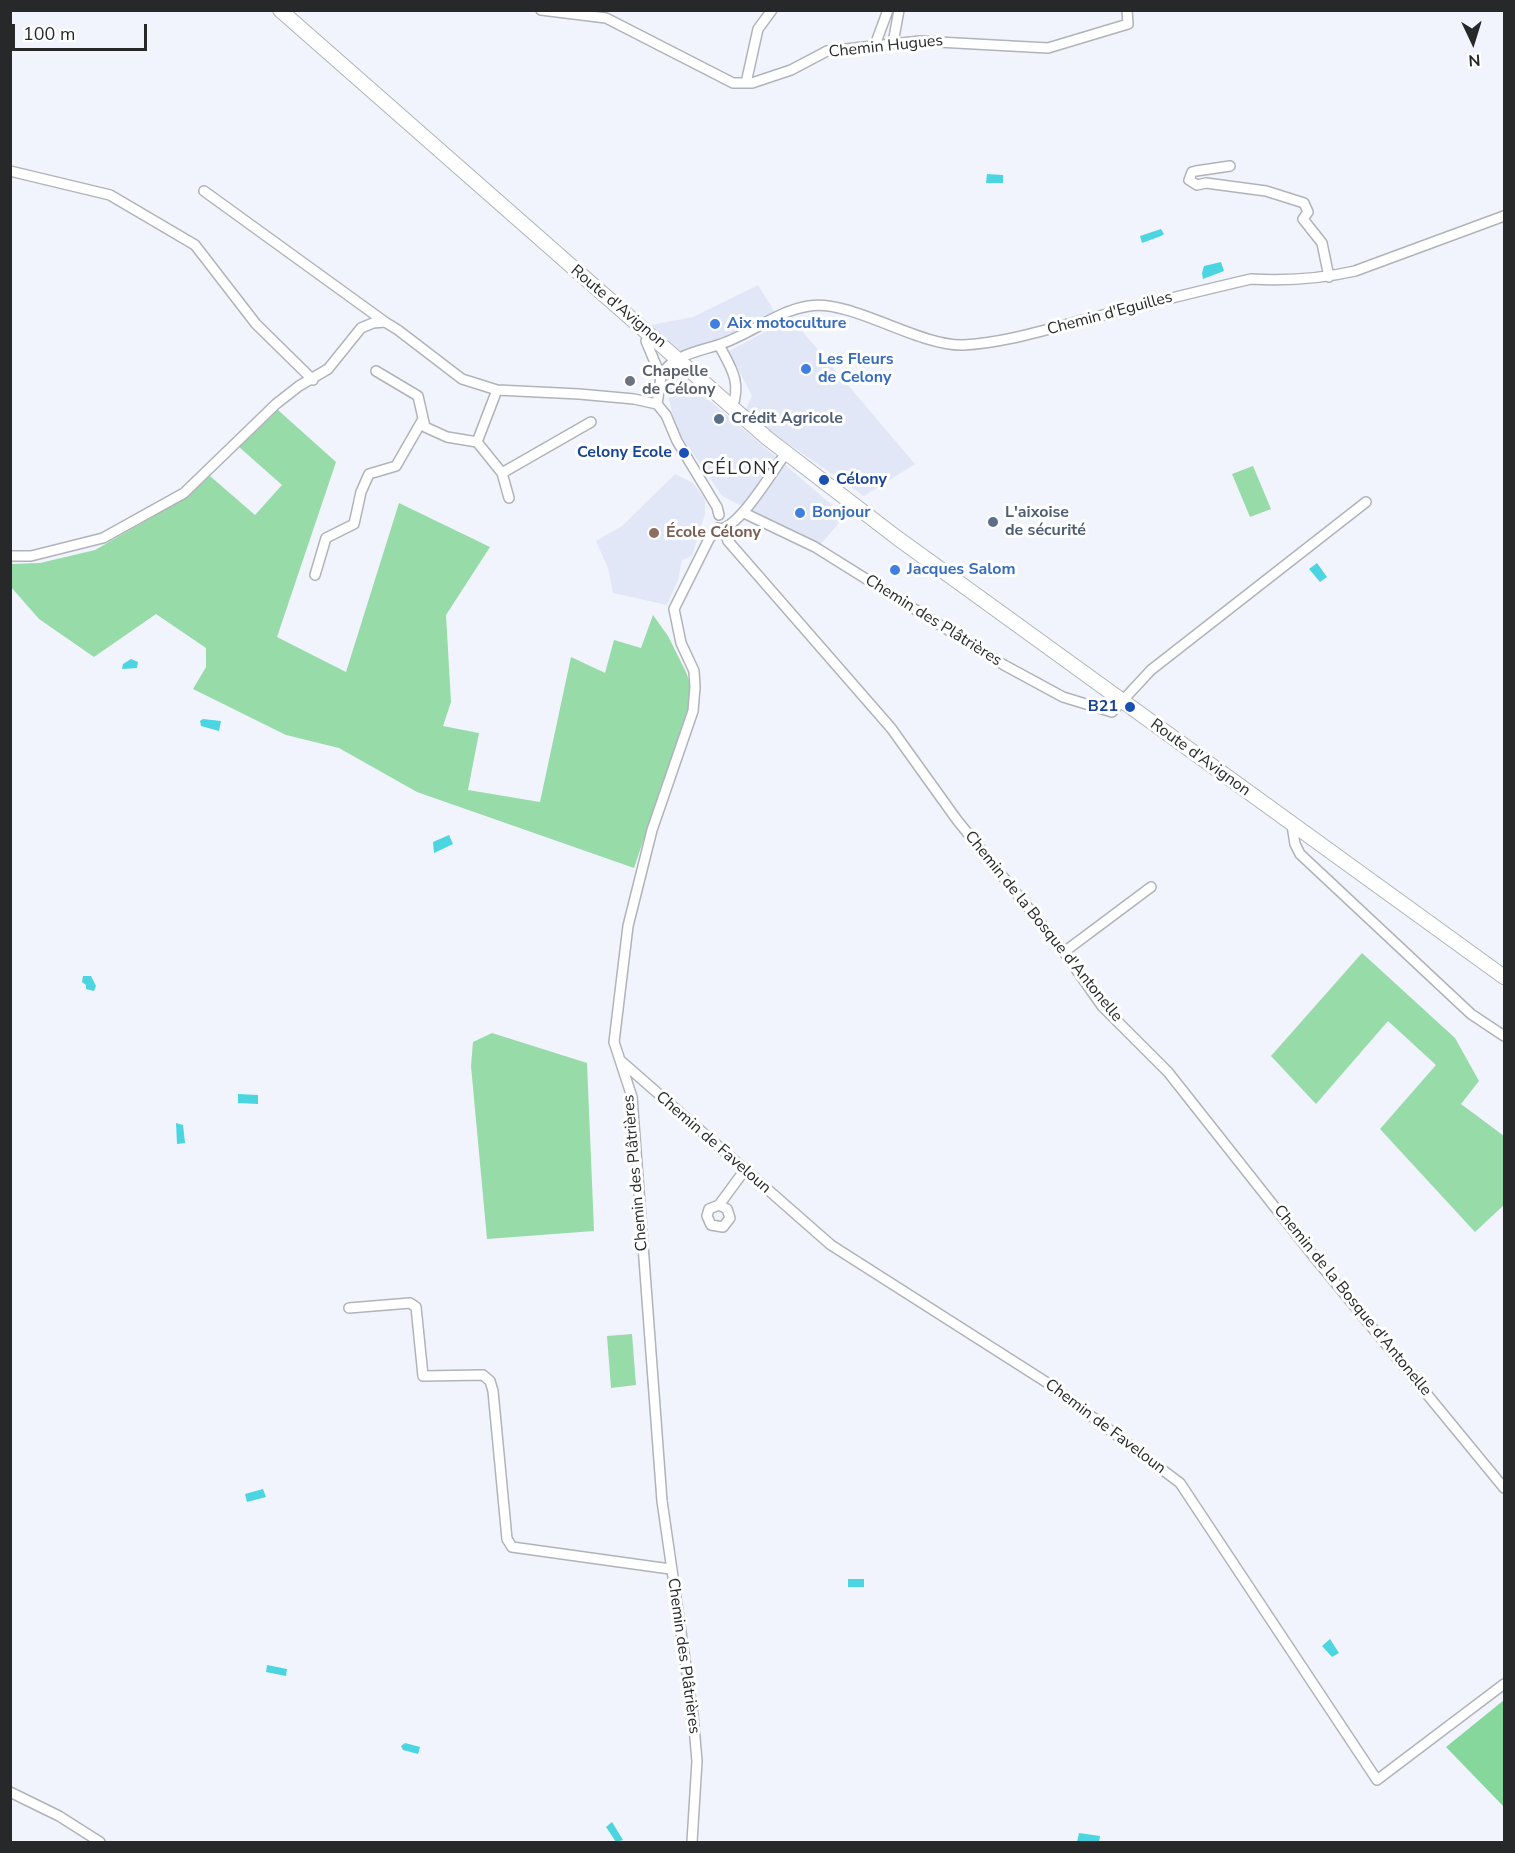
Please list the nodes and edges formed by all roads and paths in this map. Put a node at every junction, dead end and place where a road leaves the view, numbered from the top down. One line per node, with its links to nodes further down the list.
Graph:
1 (280, 10): 14 (main road, Route d'Avignon)
2 (541, 10): 9 (street)
3 (772, 10): 9 (street)
4 (888, 10): 8 (street)
5 (899, 10): 7 (street)
6 (1127, 10): 7 (street, Chemin Hugues)
7 (893, 43): 8 (street, Chemin Hugues)
8 (875, 45): 9 (street, Chemin Hugues)
9 (746, 83)
10 (1230, 166): 15 (street)
11 (10, 171): 22 (street)
12 (204, 191): 16 (street)
13 (1504, 216): 15 (street, Chemin d'Eguilles)
14 (561, 260): 17 (main road, Route d'Avignon); 19 (main road, Route d'Avignon)
15 (1329, 277): 18 (street, Chemin d'Eguilles)
16 (385, 322): 22 (street); 23 (street)
17 (646, 341): 19 (main road, Route d'Avignon); 21 (street)
18 (719, 345): 19 (street, Chemin d'Eguilles); 25 (street)
19 (675, 361): 21 (street); 25 (main road, Route d'Avignon); 29 (main road, Route d'Avignon)
20 (376, 371): 26 (street)
21 (661, 377): 24 (street)
22 (313, 380): 35 (street)
23 (497, 390): 24 (street); 28 (street)
24 (657, 404): 34 (street)
25 (732, 408): 29 (main road, Route d'Avignon)
26 (423, 419): 28 (street); 36 (street)
27 (591, 422): 30 (street)
28 (477, 442): 30 (street)
29 (784, 455): 33 (street); 37 (main road, Route d'Avignon)
30 (502, 473): 31 (street)
31 (509, 498)
32 (1366, 502): 37 (street)
33 (744, 513): 34 (street); 37 (street, Chemin des Plâtrières)
34 (724, 527): 40 (street, Chemin de la Bosque d'Antonelle); 43 (street, Chemin des Plâtrières)
35 (10, 556)
36 (315, 575)
37 (1121, 700): 38 (main road, Route d'Avignon)
38 (1292, 825): 41 (main road, Route d'Avignon); 42 (street)
39 (1151, 888): 40 (street)
40 (1064, 952): 47 (street, Chemin de la Bosque d'Antonelle)
41 (1504, 977)
42 (1504, 1036)
43 (620, 1060): 44 (street, Chemin de Faveloun); 48 (street, Chemin des Plâtrières)
44 (744, 1171): 45 (street); 49 (street, Chemin de Faveloun)
45 (720, 1205)
46 (349, 1308): 48 (street)
47 (1504, 1488)
48 (670, 1569): 52 (street, Chemin des Plâtrières)
49 (1504, 1684)
50 (10, 1792): 51 (street)
51 (100, 1842)
52 (692, 1842)

